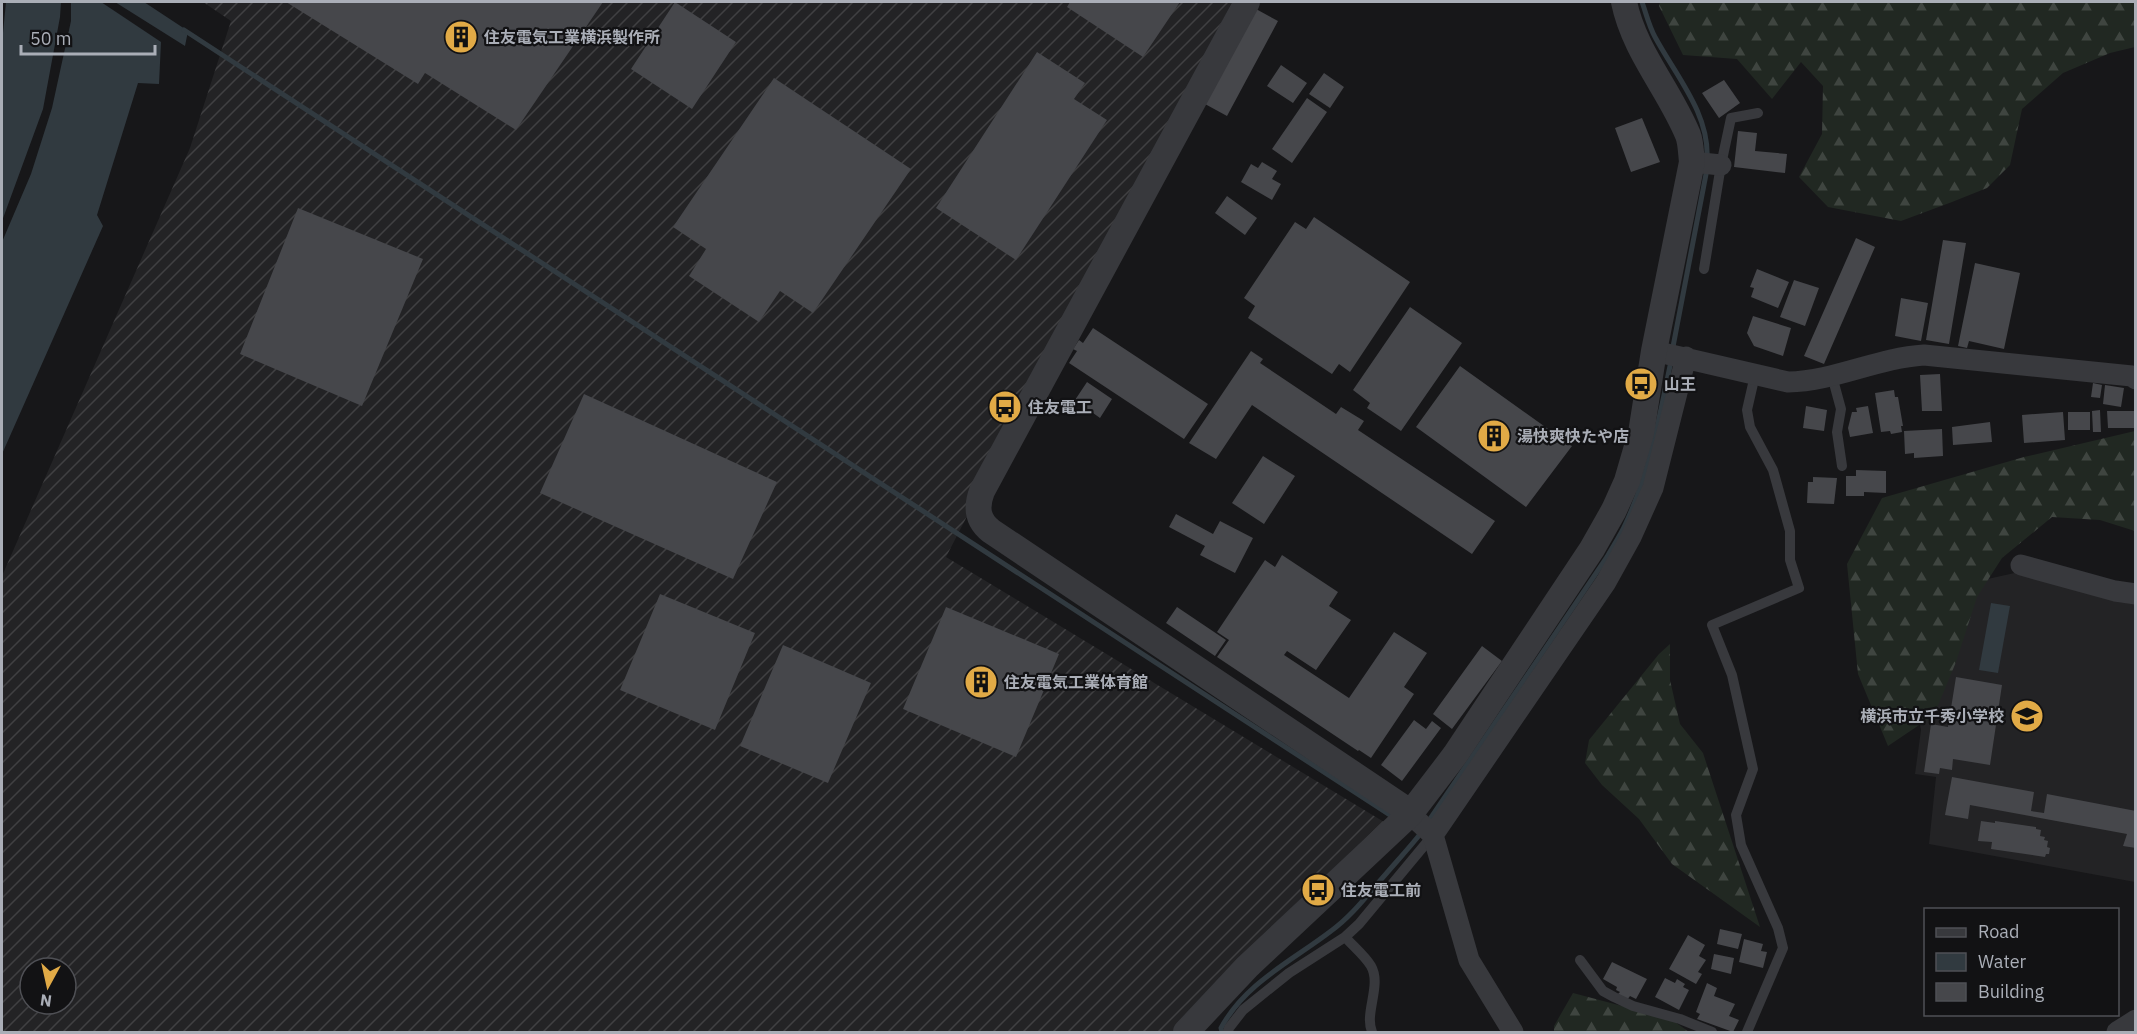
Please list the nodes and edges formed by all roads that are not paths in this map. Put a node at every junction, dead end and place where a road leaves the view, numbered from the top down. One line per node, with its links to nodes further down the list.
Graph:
1 (1247, 2): 14 (street)
2 (1624, 2): 4 (street)
3 (1758, 113): 4 (lane)
4 (1705, 163): 5 (lane); 6 (street)
5 (1704, 269)
6 (1654, 351): 7 (street); 14 (street)
7 (1686, 357): 8 (street); 14 (street)
8 (1755, 375): 9 (street); 23 (lane)
9 (1832, 376): 10 (street); 11 (lane)
10 (2136, 379)
11 (1842, 466)
12 (2020, 565): 13 (street)
13 (2136, 594)
14 (1418, 825): 15 (lane); 18 (street); 21 (street)
15 (1345, 937): 19 (lane); 20 (lane)
16 (1580, 960): 22 (lane)
17 (2136, 1020): 24 (street)
18 (1193, 1030)
19 (1228, 1032)
20 (1372, 1032)
21 (1513, 1032)
22 (1712, 1032)
23 (1747, 1032)
24 (2117, 1032)

